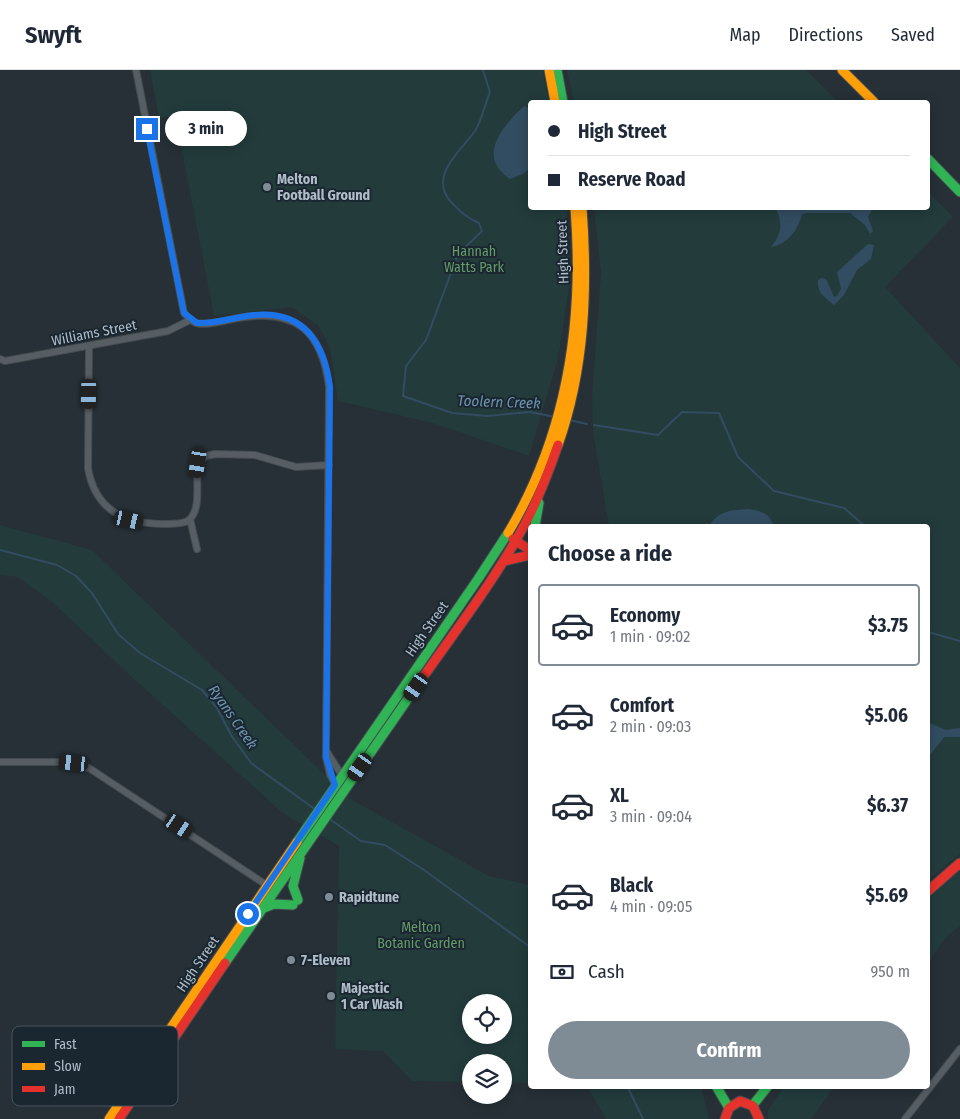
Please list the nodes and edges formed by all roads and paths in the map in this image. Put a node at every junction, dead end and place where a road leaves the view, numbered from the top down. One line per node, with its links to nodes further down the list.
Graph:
1 (136, 70): 12 (street)
2 (549, 70): 5 (main road)
3 (557, 70): 6 (main road)
4 (842, 70): 7 (main road)
5 (555, 100)
6 (563, 100)
7 (872, 100)
8 (930, 161): 9 (main road)
9 (960, 192)
10 (575, 210): 15 (main road, High Street)
11 (582, 210): 15 (main road, High Street)
12 (190, 320): 13 (street, Williams Street); 17 (street)
13 (90, 347): 14 (street, Williams Street); 19 (street)
14 (0, 359)
15 (565, 407): 16 (main road, High Street)
16 (560, 424): 18 (main road, High Street); 21 (main road, High Street)
17 (328, 465): 19 (street); 28 (street)
18 (548, 469): 20 (main road); 22 (main road, High Street)
19 (190, 519): 25 (street)
20 (535, 524)
21 (508, 534): 22 (main road); 30 (main road, High Street)
22 (518, 539): 23 (main road); 24 (main road); 27 (main road, High Street)
23 (528, 539)
24 (528, 548)
25 (197, 549)
26 (528, 555): 27 (main road)
27 (504, 561): 31 (main road, High Street)
28 (326, 751): 30 (street); 32 (street)
29 (0, 762): 37 (street)
30 (342, 776): 31 (street); 32 (main road, High Street)
31 (349, 783): 33 (main road, High Street)
32 (335, 785): 33 (street); 34 (main road, High Street)
33 (342, 792): 34 (main road, High Street)
34 (322, 812): 35 (main road, High Street); 37 (main road, High Street)
35 (302, 851): 37 (main road, High Street); 39 (main road)
36 (960, 863): 38 (main road)
37 (271, 888): 39 (main road, High Street); 40 (main road, High Street)
38 (930, 889)
39 (263, 908): 41 (main road, High Street)
40 (174, 1026)
41 (178, 1033)
42 (960, 1050): 43 (street)
43 (930, 1088)
44 (718, 1089): 50 (main road)
45 (766, 1089): 47 (main road)
46 (929, 1089): 55 (street)
47 (753, 1105): 50 (main road); 54 (main road)
48 (118, 1106): 51 (main road, High Street)
49 (128, 1106): 52 (main road, High Street)
50 (729, 1108): 53 (main road)
51 (109, 1119)
52 (119, 1119)
53 (725, 1119)
54 (759, 1119)
55 (905, 1119)

